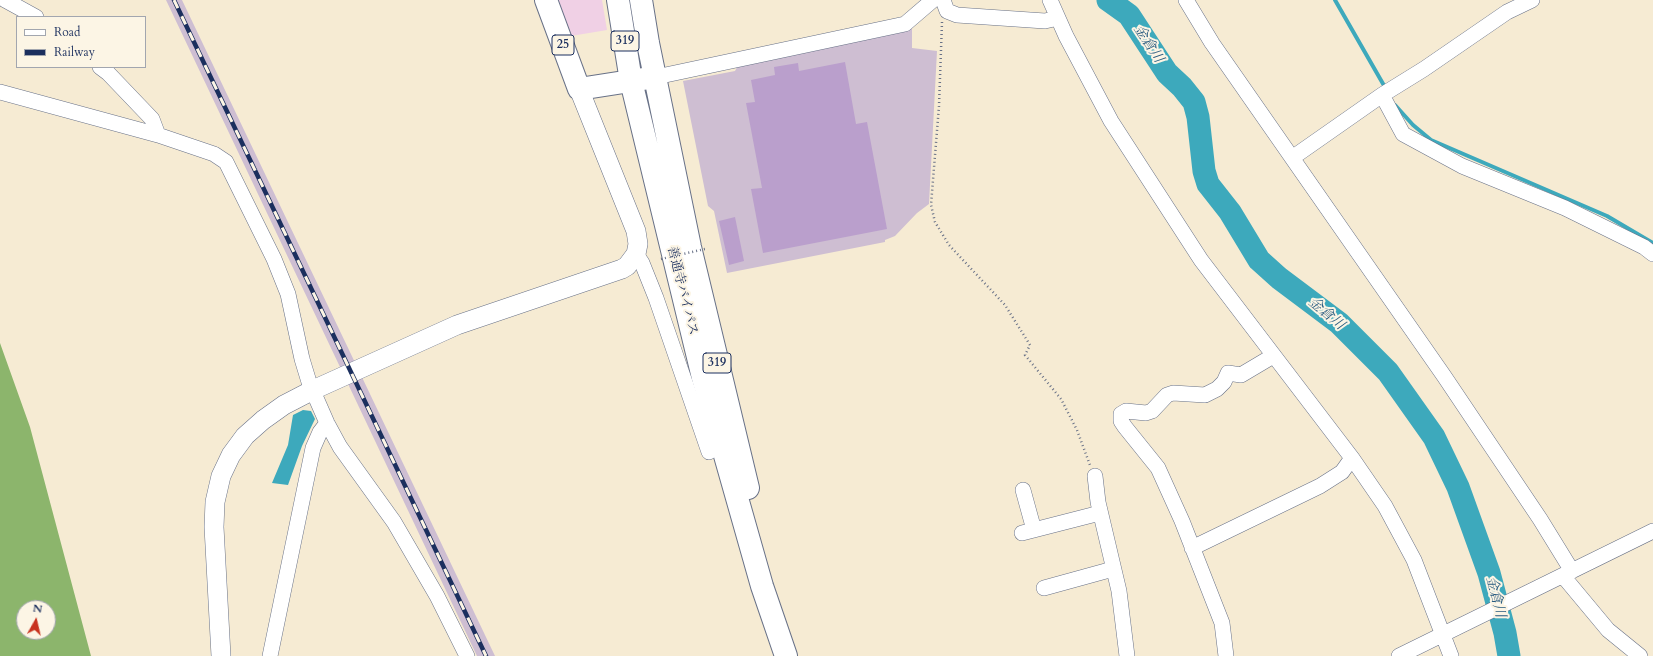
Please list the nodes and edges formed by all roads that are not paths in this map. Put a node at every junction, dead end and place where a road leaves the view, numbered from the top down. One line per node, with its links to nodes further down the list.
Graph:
1 (5, 0): 9 (street)
2 (546, 0): 14 (main road, 25)
3 (618, 0): 13 (main road, 善通寺バイパス / 319)
4 (641, 0): 12 (main road, 善通寺バイパス / 319)
5 (1050, 0): 10 (street)
6 (1186, 0): 18 (street)
7 (1532, 0): 16 (street)
8 (940, 1): 10 (street); 12 (street)
9 (34, 16)
10 (1058, 18): 21 (street)
11 (101, 68): 17 (street)
12 (656, 77): 13 (main road); 35 (main road, 善通寺バイパス / 319)
13 (631, 81): 14 (main road); 35 (main road, 善通寺バイパス / 319)
14 (579, 89): 19 (street)
15 (0, 92): 17 (street)
16 (1386, 93): 18 (street); 20 (street)
17 (158, 135): 22 (street)
18 (1292, 158): 32 (street)
19 (636, 254): 22 (street); 24 (street)
20 (1653, 254)
21 (1273, 356): 25 (street); 30 (street)
22 (313, 390): 23 (street); 36 (street)
23 (327, 423): 37 (street); 38 (street)
24 (709, 452)
25 (1352, 458): 30 (street); 34 (street)
26 (1095, 476): 28 (street)
27 (1024, 490): 28 (street)
28 (1100, 513): 31 (street)
29 (1653, 531): 32 (street)
30 (1192, 548): 40 (street)
31 (1113, 569): 33 (street); 39 (street)
32 (1567, 573): 34 (street); 43 (street)
33 (1044, 588)
34 (1443, 635): 41 (street); 42 (street)
35 (785, 652)
36 (221, 656)
37 (270, 656)
38 (467, 656)
39 (1127, 656)
40 (1226, 656)
41 (1398, 656)
42 (1451, 656)
43 (1640, 656)

